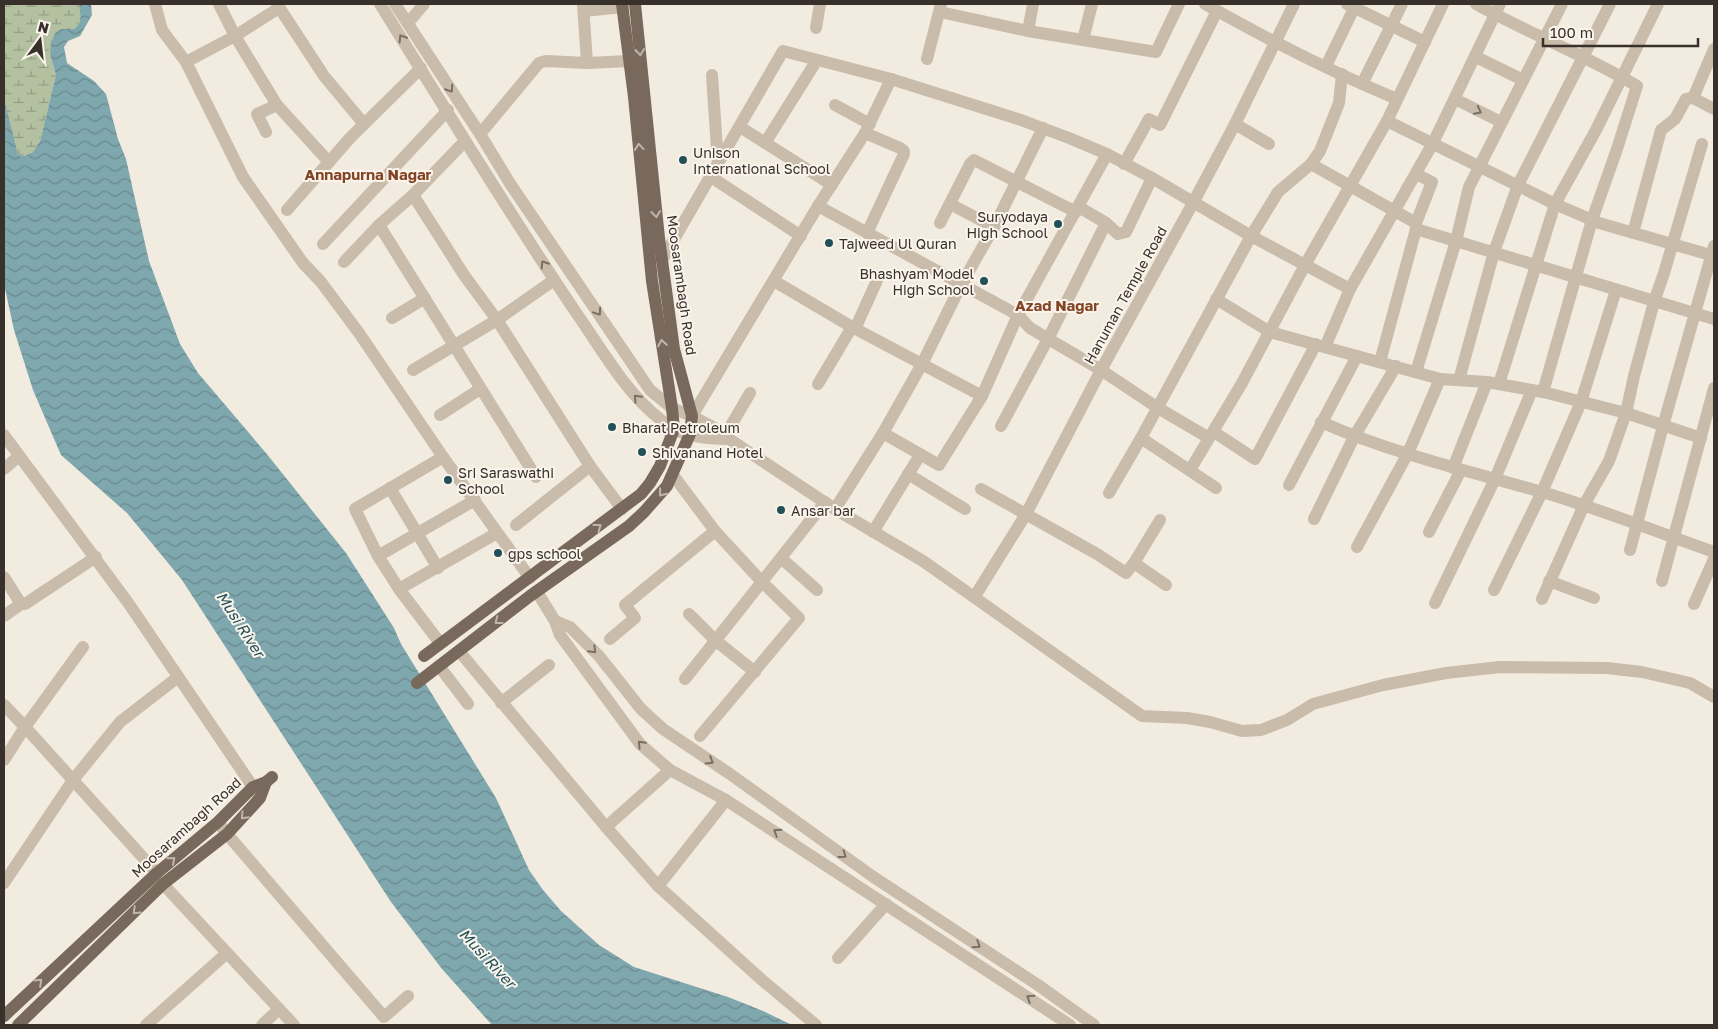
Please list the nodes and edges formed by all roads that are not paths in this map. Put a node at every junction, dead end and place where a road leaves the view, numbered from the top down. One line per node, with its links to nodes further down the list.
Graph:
1 (155, 4): 40 (street)
2 (219, 4): 29 (street)
3 (380, 4): 43 (street, one-way to 3)
4 (396, 4): 25 (street)
5 (424, 4): 25 (street)
6 (820, 4): 27 (street)
7 (1033, 4): 28 (street)
8 (1092, 4): 31 (street)
9 (1179, 4): 31 (street)
10 (1205, 4): 24 (street)
11 (1294, 4): 32 (street, Hanuman Temple Road)
12 (1402, 4): 26 (street)
13 (1443, 4): 33 (street)
14 (1476, 4): 23 (street)
15 (1562, 4): 30 (street)
16 (1610, 4): 36 (street)
17 (1658, 4): 46 (street)
18 (626, 5): 21 (street); 39 (main road, Moosarambagh Road); 107 (main road, Moosarambagh Road, one-way to 107)
19 (1352, 5): 26 (street); 42 (street)
20 (278, 6): 29 (street); 59 (street)
21 (583, 7): 41 (street)
22 (941, 8): 28 (street); 37 (street)
23 (1498, 9): 30 (street); 35 (street)
24 (1217, 10): 32 (street); 74 (street)
25 (408, 23): 65 (street, one-way to 65)
26 (1392, 25): 33 (street); 49 (street)
27 (816, 28)
28 (1028, 31): 31 (street)
29 (235, 36): 40 (street); 53 (street)
30 (1544, 39): 36 (street); 48 (street)
31 (1083, 40)
32 (1275, 42): 42 (street); 60 (street, Hanuman Temple Road)
33 (1425, 42): 51 (street)
34 (1713, 55): 50 (street)
35 (1476, 57): 48 (street); 52 (street)
36 (1584, 57): 46 (street); 81 (street)
37 (927, 59)
38 (817, 60): 47 (street); 61 (street); 67 (street)
39 (629, 61): 41 (street); 148 (main road, Moosarambagh Road, one-way to 39)
40 (186, 62): 168 (street)
41 (587, 64): 65 (street)
42 (1326, 66): 44 (street)
43 (421, 68): 56 (street); 59 (street)
44 (1342, 74): 49 (street); 76 (street)
45 (712, 75): 73 (street)
46 (1621, 77): 87 (street); 92 (street)
47 (891, 79): 62 (street); 63 (street)
48 (1523, 80): 58 (street)
49 (1362, 84): 51 (street)
50 (1693, 98): 55 (street); 99 (street)
51 (1398, 99): 57 (street)
52 (1455, 99): 58 (street, one-way to 58); 68 (street)
53 (276, 105): 64 (street); 72 (street)
54 (835, 105): 63 (street)
55 (1714, 109)
56 (448, 110): 66 (street); 103 (street)
57 (1387, 120): 68 (street); 83 (street)
58 (1501, 122): 75 (street)
59 (364, 124): 72 (street)
60 (1235, 124): 69 (street); 85 (street, Hanuman Temple Road)
61 (740, 127): 67 (street); 73 (street)
62 (1043, 128): 71 (street); 80 (street)
63 (867, 129): 82 (street); 98 (street)
64 (266, 132)
65 (480, 134): 148 (street, one-way to 148)
66 (465, 141): 84 (street); 113 (street, one-way to 66)
67 (765, 143): 82 (street)
68 (1434, 143): 75 (street); 77 (street)
69 (1269, 144)
70 (1702, 144): 104 (street)
71 (1107, 154): 74 (street); 90 (street)
72 (329, 162): 89 (street)
73 (718, 164): 78 (street)
74 (1124, 164): 79 (street)
75 (1480, 166): 81 (street); 102 (street)
76 (1301, 167): 83 (street); 101 (street)
77 (1416, 174): 91 (street); 97 (street)
78 (711, 177): 100 (street); 107 (street)
79 (1152, 178): 85 (street); 94 (street)
80 (1016, 182): 86 (street); 90 (street); 96 (street)
81 (1518, 184): 87 (street); 105 (street)
82 (832, 185): 88 (street)
83 (1351, 186): 91 (street); 109 (street)
84 (413, 195): 95 (street); 124 (street)
85 (1193, 203): 101 (street); 136 (street, Hanuman Temple Road)
86 (950, 204): 93 (street); 96 (street)
87 (1555, 204): 92 (street); 110 (street)
88 (818, 206): 98 (street); 100 (street)
89 (287, 210)
90 (1077, 210): 94 (street); 122 (street)
91 (1395, 211): 97 (street); 116 (street)
92 (1592, 220): 99 (street); 112 (street)
93 (940, 223)
94 (1106, 223): 128 (street)
95 (379, 225): 108 (street); 118 (street)
96 (994, 226): 115 (street)
97 (1416, 226): 102 (street); 132 (street)
98 (866, 232): 115 (street)
99 (1633, 233): 104 (street)
100 (801, 236): 114 (street)
101 (1251, 236): 109 (street); 119 (street)
102 (1456, 241): 105 (street); 137 (street)
103 (323, 244)
104 (1673, 244): 106 (street); 120 (street)
105 (1494, 252): 110 (street); 139 (street)
106 (1713, 253): 121 (street)
107 (662, 260): 152 (main road, Moosarambagh Road)
108 (344, 262)
109 (1305, 265): 116 (street); 127 (street)
110 (1536, 265): 112 (street); 140 (street)
111 (880, 276): 126 (street)
112 (1576, 277): 117 (street); 144 (street)
113 (554, 280): 124 (street); 156 (street, one-way to 113)
114 (774, 280): 126 (street); 152 (street)
115 (961, 285): 122 (street); 133 (street)
116 (1350, 289): 130 (street)
117 (1616, 290): 120 (street); 147 (street)
118 (425, 298): 123 (street); 129 (street)
119 (1216, 299): 127 (street); 149 (street)
120 (1654, 302): 121 (street); 150 (street)
121 (1694, 314): 125 (street); 155 (street)
122 (1018, 315): 128 (street); 146 (street)
123 (392, 318)
124 (497, 320): 129 (street); 169 (street)
125 (1714, 320)
126 (854, 328): 133 (street); 141 (street)
127 (1270, 332): 130 (street); 160 (street)
128 (1048, 339): 136 (street); 154 (street)
129 (455, 345): 135 (street); 143 (street)
130 (1321, 346): 131 (street); 160 (street)
131 (1357, 356): 132 (street); 153 (street)
132 (1380, 362): 134 (street)
133 (922, 364): 146 (street); 157 (street)
134 (1396, 366): 137 (street); 162 (street)
135 (413, 370)
136 (1101, 370): 149 (street); 188 (street, Hanuman Temple Road)
137 (1416, 372): 138 (street)
138 (1440, 379): 139 (street); 165 (street)
139 (1459, 380): 140 (street)
140 (1493, 383): 144 (street); 171 (street)
141 (818, 384)
142 (1714, 388): 164 (street)
143 (480, 389): 151 (street); 175 (street)
144 (1537, 391): 147 (street); 176 (street)
145 (750, 393): 161 (street)
146 (982, 396): 166 (street)
147 (1581, 402): 150 (street); 181 (street)
148 (672, 408): 152 (street); 156 (main road, Moosarambagh Road)
149 (1158, 408): 160 (street); 163 (street)
150 (1626, 413): 155 (street); 185 (street)
151 (440, 415)
152 (692, 416): 158 (main road, Moosarambagh Road); 161 (street)
153 (1321, 422): 162 (street); 177 (street)
154 (1001, 426)
155 (1663, 426): 164 (street); 192 (street)
156 (674, 429): 158 (street); 186 (main road)
157 (883, 433): 166 (street); 184 (street)
158 (690, 434): 161 (street); 174 (main road, Moosarambagh Road)
159 (4, 435): 167 (street)
160 (1211, 435): 172 (street)
161 (727, 437): 184 (street)
162 (1354, 437): 165 (street); 189 (street)
163 (1141, 438): 172 (street); 182 (street)
164 (1702, 438): 198 (street)
165 (1408, 453): 171 (street); 199 (street)
166 (920, 455): 173 (street)
167 (19, 456): 170 (street); 203 (street)
168 (443, 457): 178 (street); 183 (street)
169 (590, 466): 186 (street); 191 (street)
170 (4, 469)
171 (1457, 469): 176 (street); 195 (street)
172 (1190, 470): 179 (street)
173 (908, 474): 187 (street); 194 (street)
174 (673, 475): 193 (street); 217 (main road, Moosarambagh Road, one-way to 217)
175 (536, 477)
176 (1495, 479): 181 (street); 221 (street)
177 (1289, 485)
178 (390, 488): 197 (street); 202 (street)
179 (1216, 488)
180 (981, 489): 188 (street)
181 (1542, 492): 185 (street); 216 (street)
182 (1109, 493)
183 (475, 500): 196 (street); 197 (street)
184 (830, 505): 194 (street); 204 (street)
185 (1584, 505): 192 (street); 210 (street)
186 (622, 509): 209 (main road, one-way to 186)
187 (964, 509)
188 (1026, 514): 206 (street); 218 (street, Hanuman Temple Road)
189 (1314, 519)
190 (1160, 520): 206 (street)
191 (516, 525)
192 (1638, 525): 198 (street); 200 (street)
193 (715, 531): 212 (street); 227 (street)
194 (873, 532): 218 (street)
195 (1429, 532)
196 (498, 533): 207 (street); 209 (street)
197 (419, 534): 202 (street); 207 (street)
198 (1673, 538): 201 (street); 211 (street)
199 (1357, 547)
200 (1630, 550)
201 (1714, 552)
202 (378, 556): 214 (street)
203 (96, 557): 222 (street); 236 (street)
204 (781, 558): 212 (street); 215 (street)
205 (1714, 558): 223 (street)
206 (1134, 563): 213 (street)
207 (438, 568): 214 (street)
208 (4, 577): 222 (street)
209 (530, 578): 229 (main road)
210 (1549, 581): 219 (street); 220 (street)
211 (1662, 581)
212 (762, 582): 228 (street); 235 (street)
213 (1166, 585)
214 (399, 589): 229 (street)
215 (817, 590)
216 (1494, 590)
217 (536, 592): 226 (street); 231 (main road, Moosarambagh Road, one-way to 231)
218 (975, 596): 239 (street)
219 (1594, 598)
220 (1542, 599)
221 (1435, 602)
222 (21, 604): 225 (street)
223 (1694, 604)
224 (689, 614): 228 (street)
225 (4, 616)
226 (555, 621): 246 (street, one-way to 226); 271 (street, one-way to 271)
227 (610, 639)
228 (715, 640): 235 (street); 237 (street)
229 (440, 643): 232 (main road)
230 (83, 646): 243 (street)
231 (459, 651): 234 (main road, Moosarambagh Road); 240 (street)
232 (424, 656)
233 (549, 664): 240 (street)
234 (439, 666): 238 (main road, Moosarambagh Road); 241 (street)
235 (755, 672): 244 (street)
236 (178, 677): 247 (street); 248 (street)
237 (684, 679)
238 (417, 683)
239 (1714, 697)
240 (501, 703): 252 (street)
241 (468, 704)
242 (4, 705): 243 (street)
243 (25, 727): 245 (street); 247 (street)
244 (700, 736)
245 (4, 760)
246 (670, 770): 250 (street); 252 (street)
247 (73, 780): 254 (street); 255 (street)
248 (253, 787): 249 (street); 249 (main road, Moosarambagh Road); 251 (main road, Moosarambagh Road)
249 (260, 798): 253 (main road, Moosarambagh Road, one-way to 253)
250 (726, 800): 257 (street); 258 (street, one-way to 250)
251 (218, 822): 253 (street); 255 (main road, Moosarambagh Road, one-way to 251)
252 (606, 827): 257 (street)
253 (227, 834): 255 (main road, Moosarambagh Road); 264 (street)
254 (8, 868): 256 (street)
255 (160, 878): 259 (street); 263 (main road, Moosarambagh Road, one-way to 255); 265 (main road, Moosarambagh Road, one-way to 265)
256 (4, 884)
257 (658, 886): 269 (street)
258 (886, 904): 260 (street); 270 (street, one-way to 258)
259 (227, 954): 262 (street); 266 (street)
260 (838, 958)
261 (408, 996): 264 (street)
262 (278, 1009): 267 (street); 268 (street)
263 (4, 1016)
264 (380, 1021)
265 (18, 1025)
266 (146, 1025)
267 (262, 1025)
268 (294, 1025)
269 (816, 1025)
270 (1070, 1025)
271 (1094, 1025)

